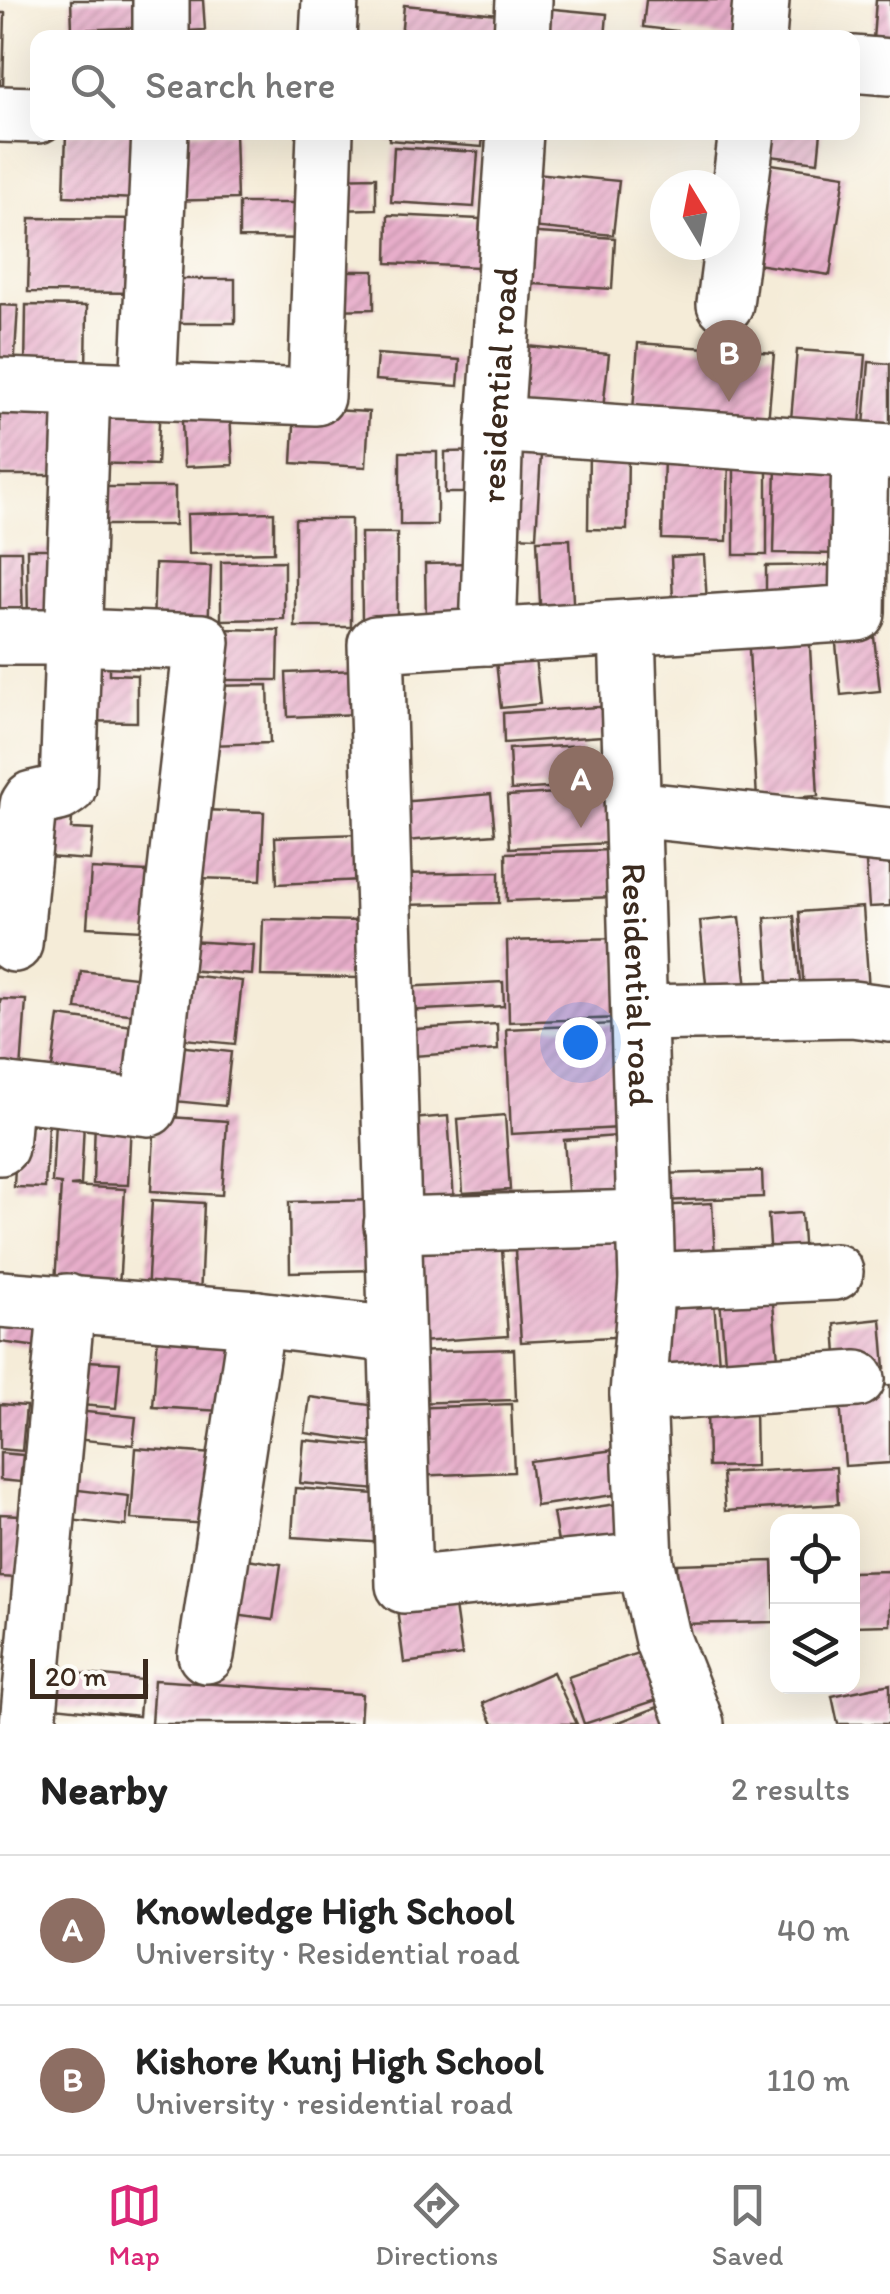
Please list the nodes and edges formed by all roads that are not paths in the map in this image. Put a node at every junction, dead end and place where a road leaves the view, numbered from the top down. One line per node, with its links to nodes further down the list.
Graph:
1 (161, 0): 5 (street)
2 (330, 0): 6 (street)
3 (524, 0): 7 (street)
4 (761, 0): 8 (street)
5 (161, 30)
6 (328, 30)
7 (522, 30)
8 (759, 30)
9 (860, 65): 10 (street)
10 (890, 67)
11 (0, 114): 12 (street)
12 (30, 115)
13 (160, 140): 20 (street)
14 (325, 140): 20 (street)
15 (514, 140): 21 (street, residential road)
16 (746, 140): 17 (street)
17 (725, 304)
18 (0, 386): 19 (street)
19 (82, 389): 20 (street); 24 (street)
20 (148, 391)
21 (495, 424): 22 (street); 25 (street, residential road)
22 (875, 451): 23 (street)
23 (627, 630): 25 (street); 27 (street, Residential road)
24 (74, 636): 26 (street); 29 (street); 32 (street)
25 (488, 637): 35 (street)
26 (0, 638)
27 (632, 809): 28 (street); 30 (street, Residential road)
28 (890, 836)
29 (14, 944)
30 (640, 1013): 31 (street); 34 (street, Residential road)
31 (890, 1014)
32 (2, 1091): 33 (street)
33 (0, 1148)
34 (644, 1218): 35 (street); 37 (street, Residential road)
35 (392, 1225): 41 (street)
36 (835, 1272): 37 (street)
37 (647, 1281): 43 (street, Residential road)
38 (0, 1299): 39 (street)
39 (67, 1302): 40 (street); 46 (street)
40 (257, 1318): 41 (street); 45 (street)
41 (395, 1335): 44 (street)
42 (857, 1380): 43 (street)
43 (638, 1394): 44 (street, Residential road)
44 (645, 1562): 47 (street, Residential road)
45 (206, 1655)
46 (28, 1724)
47 (696, 1724)

